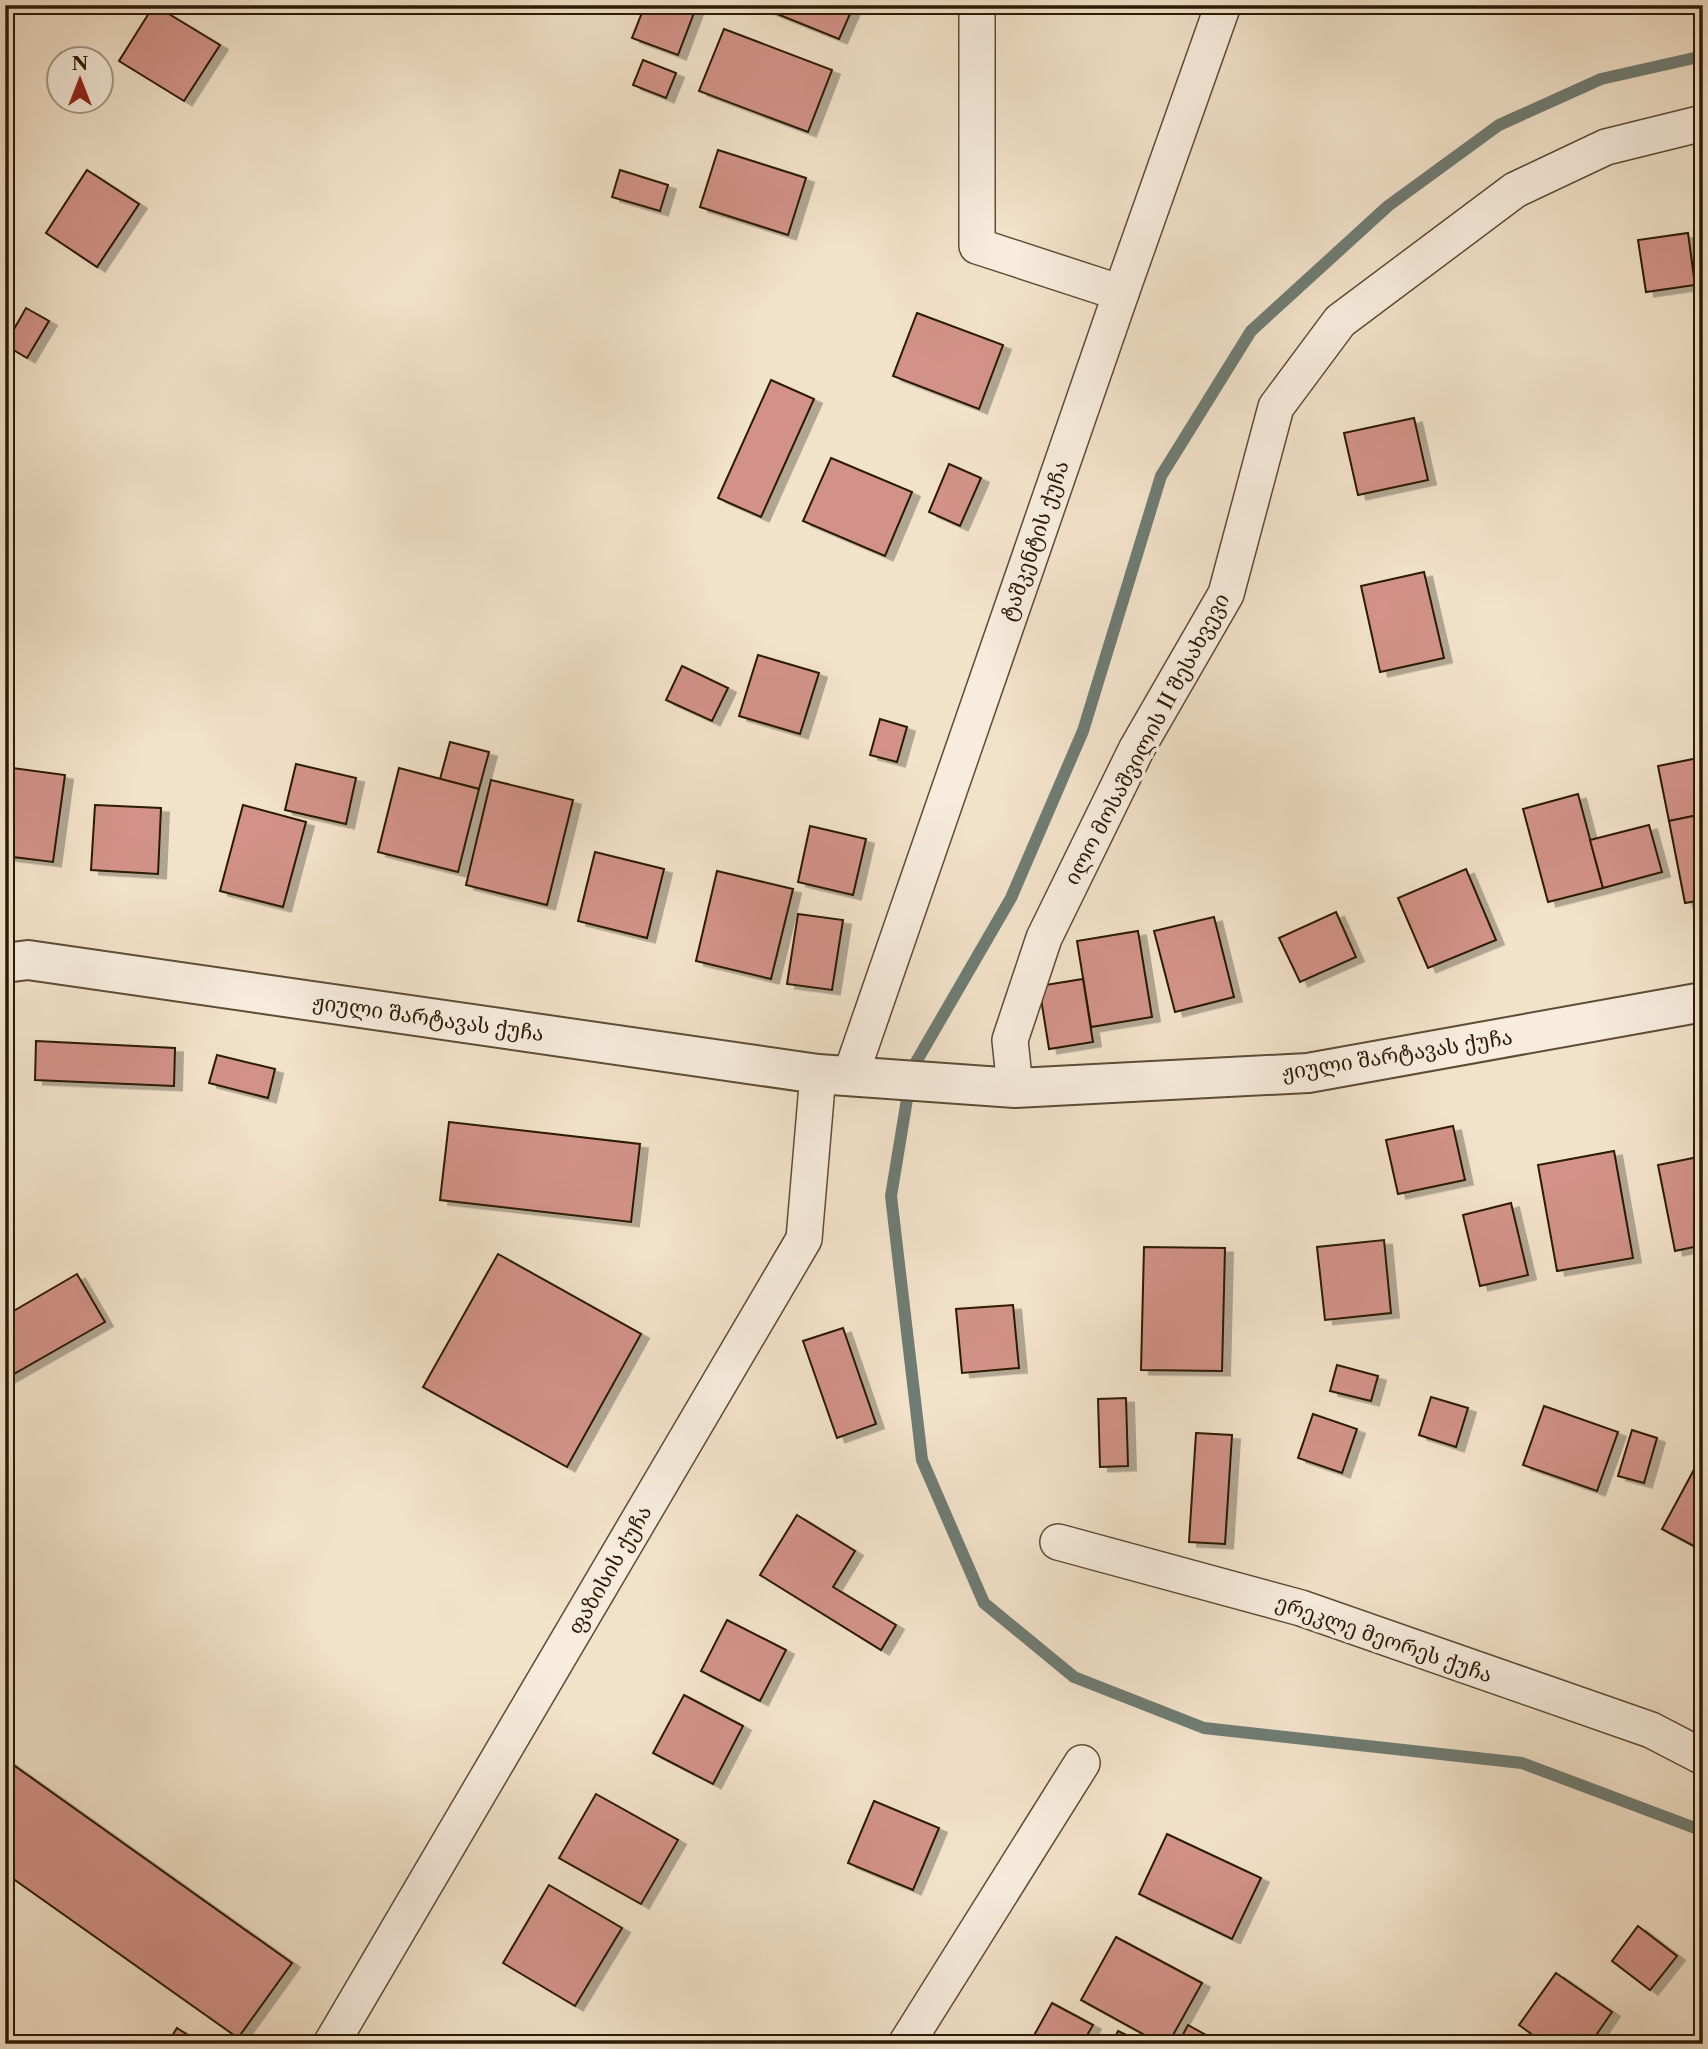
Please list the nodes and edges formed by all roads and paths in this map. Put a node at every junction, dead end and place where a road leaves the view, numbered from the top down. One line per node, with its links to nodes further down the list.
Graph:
1 (977, 5): 4 (street)
2 (1223, 5): 4 (street, ტაშკენტის ქუჩა)
3 (1703, 123): 8 (street, ილო მოსაშვილის II შესახვევი)
4 (1121, 293): 7 (street, ტაშკენტის ქუჩა)
5 (5, 963): 7 (street, ჟიული შარტავას ქუჩა)
6 (1703, 1002): 8 (street, ჟიული შარტავას ქუჩა)
7 (834, 1075): 8 (street, ჟიული შარტავას ქუჩა); 12 (street, ფაზისის ქუჩა)
8 (1015, 1088)
9 (1058, 1542): 10 (street, ერეკლე მეორეს ქუჩა)
10 (1703, 1757)
11 (1082, 1763): 13 (street)
12 (331, 2044)
13 (906, 2044)

